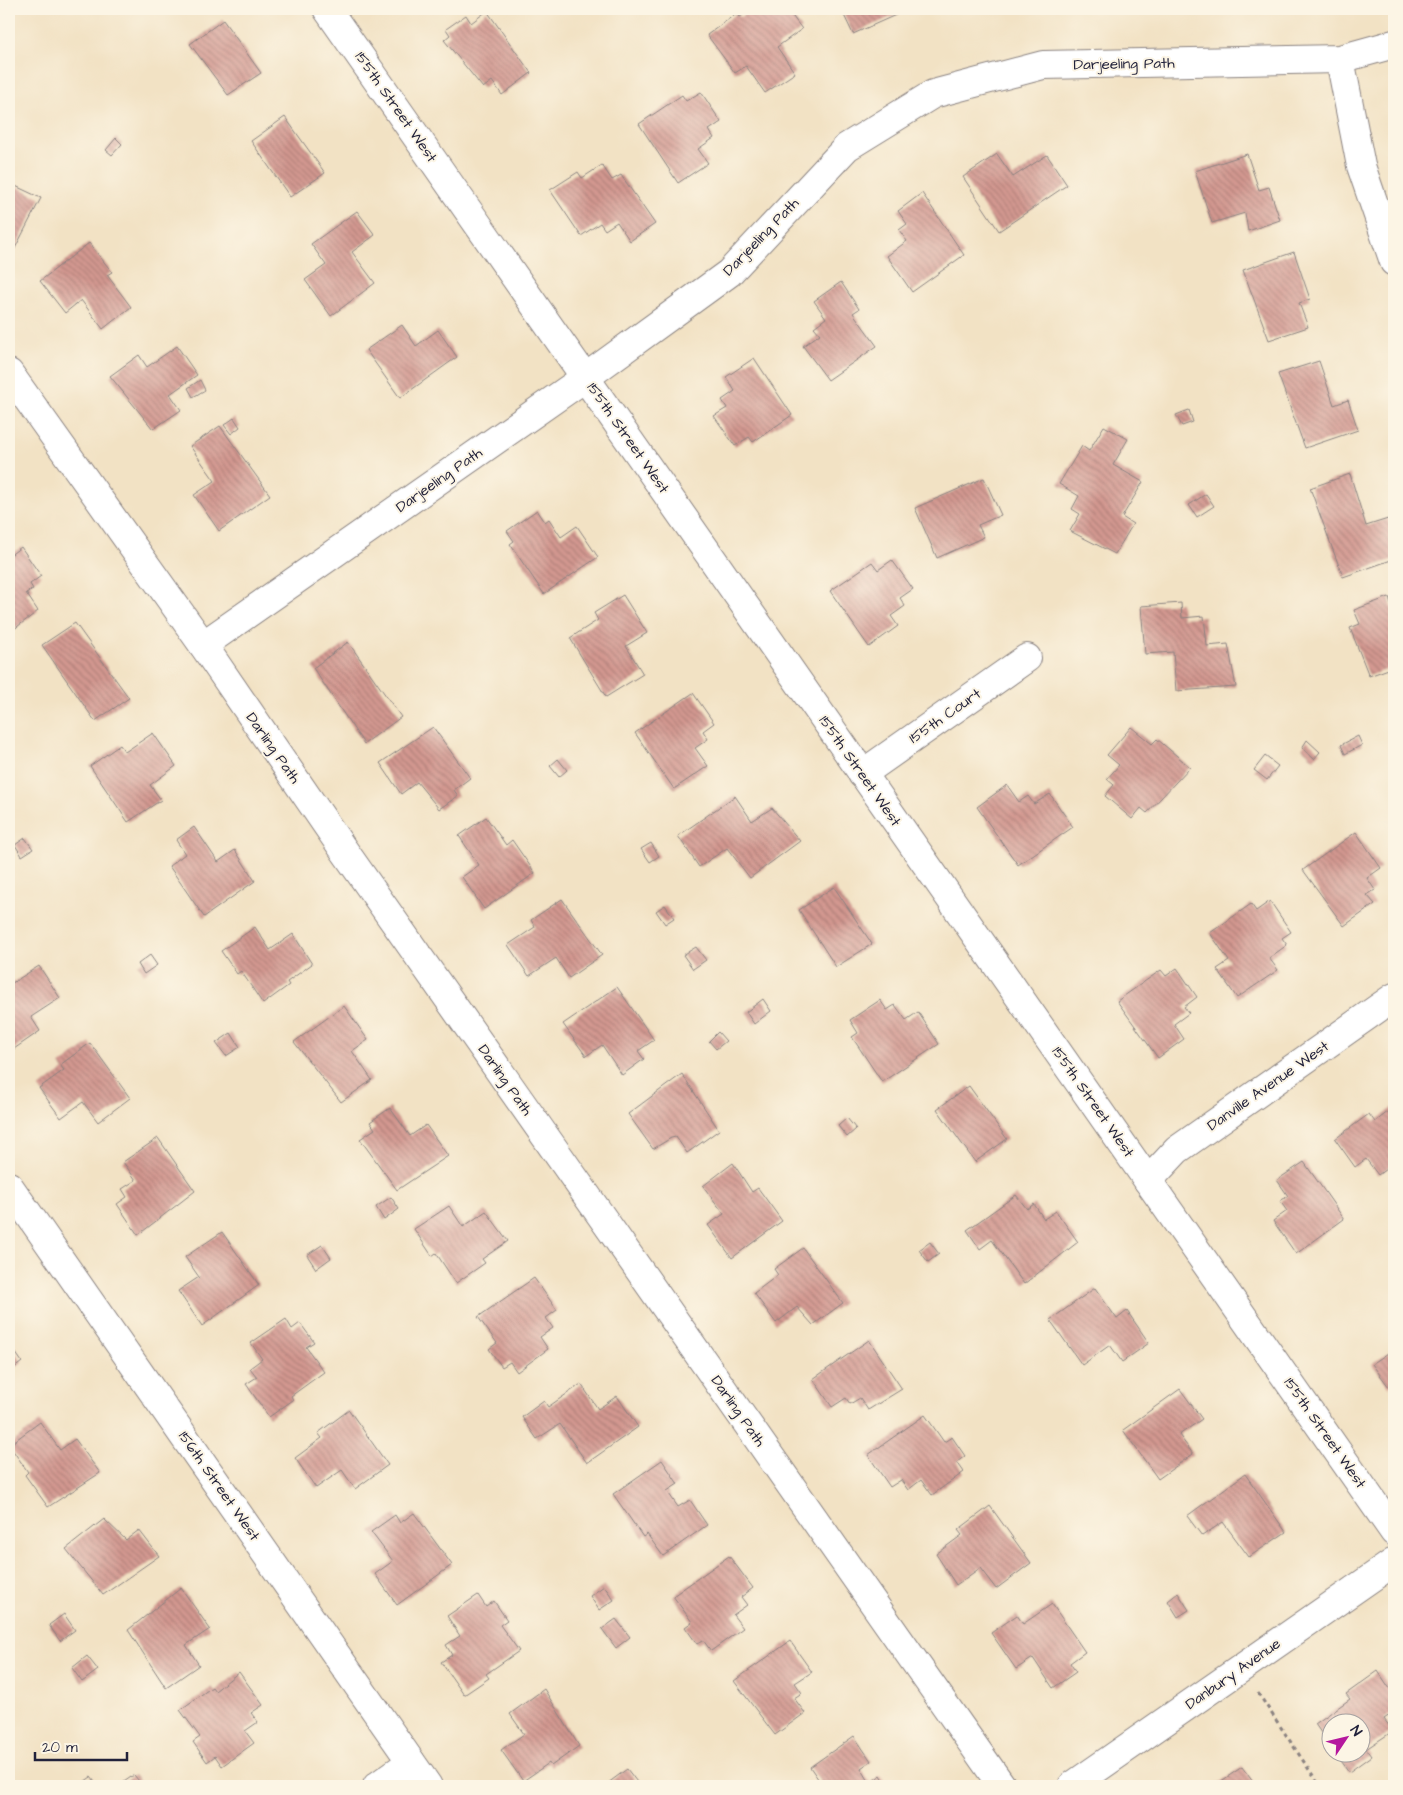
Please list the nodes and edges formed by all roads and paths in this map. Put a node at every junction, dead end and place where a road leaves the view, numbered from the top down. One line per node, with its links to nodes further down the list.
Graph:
1 (327, 9): 6 (street, 155th Street West)
2 (1394, 44): 3 (street, Darjeeling Path)
3 (1340, 59): 4 (street); 6 (street, Darjeeling Path)
4 (1394, 262)
5 (9, 373): 7 (street, Darling Path)
6 (586, 377): 7 (street, Darjeeling Path); 9 (street, 155th Street West)
7 (203, 646): 19 (street, Darling Path)
8 (1027, 658): 9 (street, 155th Court)
9 (862, 774): 11 (street, 155th Street West)
10 (1394, 997): 11 (street, Danville Avenue West)
11 (1148, 1180): 13 (street, 155th Street West)
12 (9, 1186): 16 (street, 156th Street West)
13 (1394, 1532)
14 (1394, 1562): 15 (street, Danbury Avenue)
15 (1241, 1668): 20 (street, Danbury Avenue); 21 (path)
16 (411, 1762): 17 (street); 18 (street, 156th Street West)
17 (377, 1786)
18 (428, 1786)
19 (1002, 1786)
20 (1072, 1786)
21 (1320, 1786)

